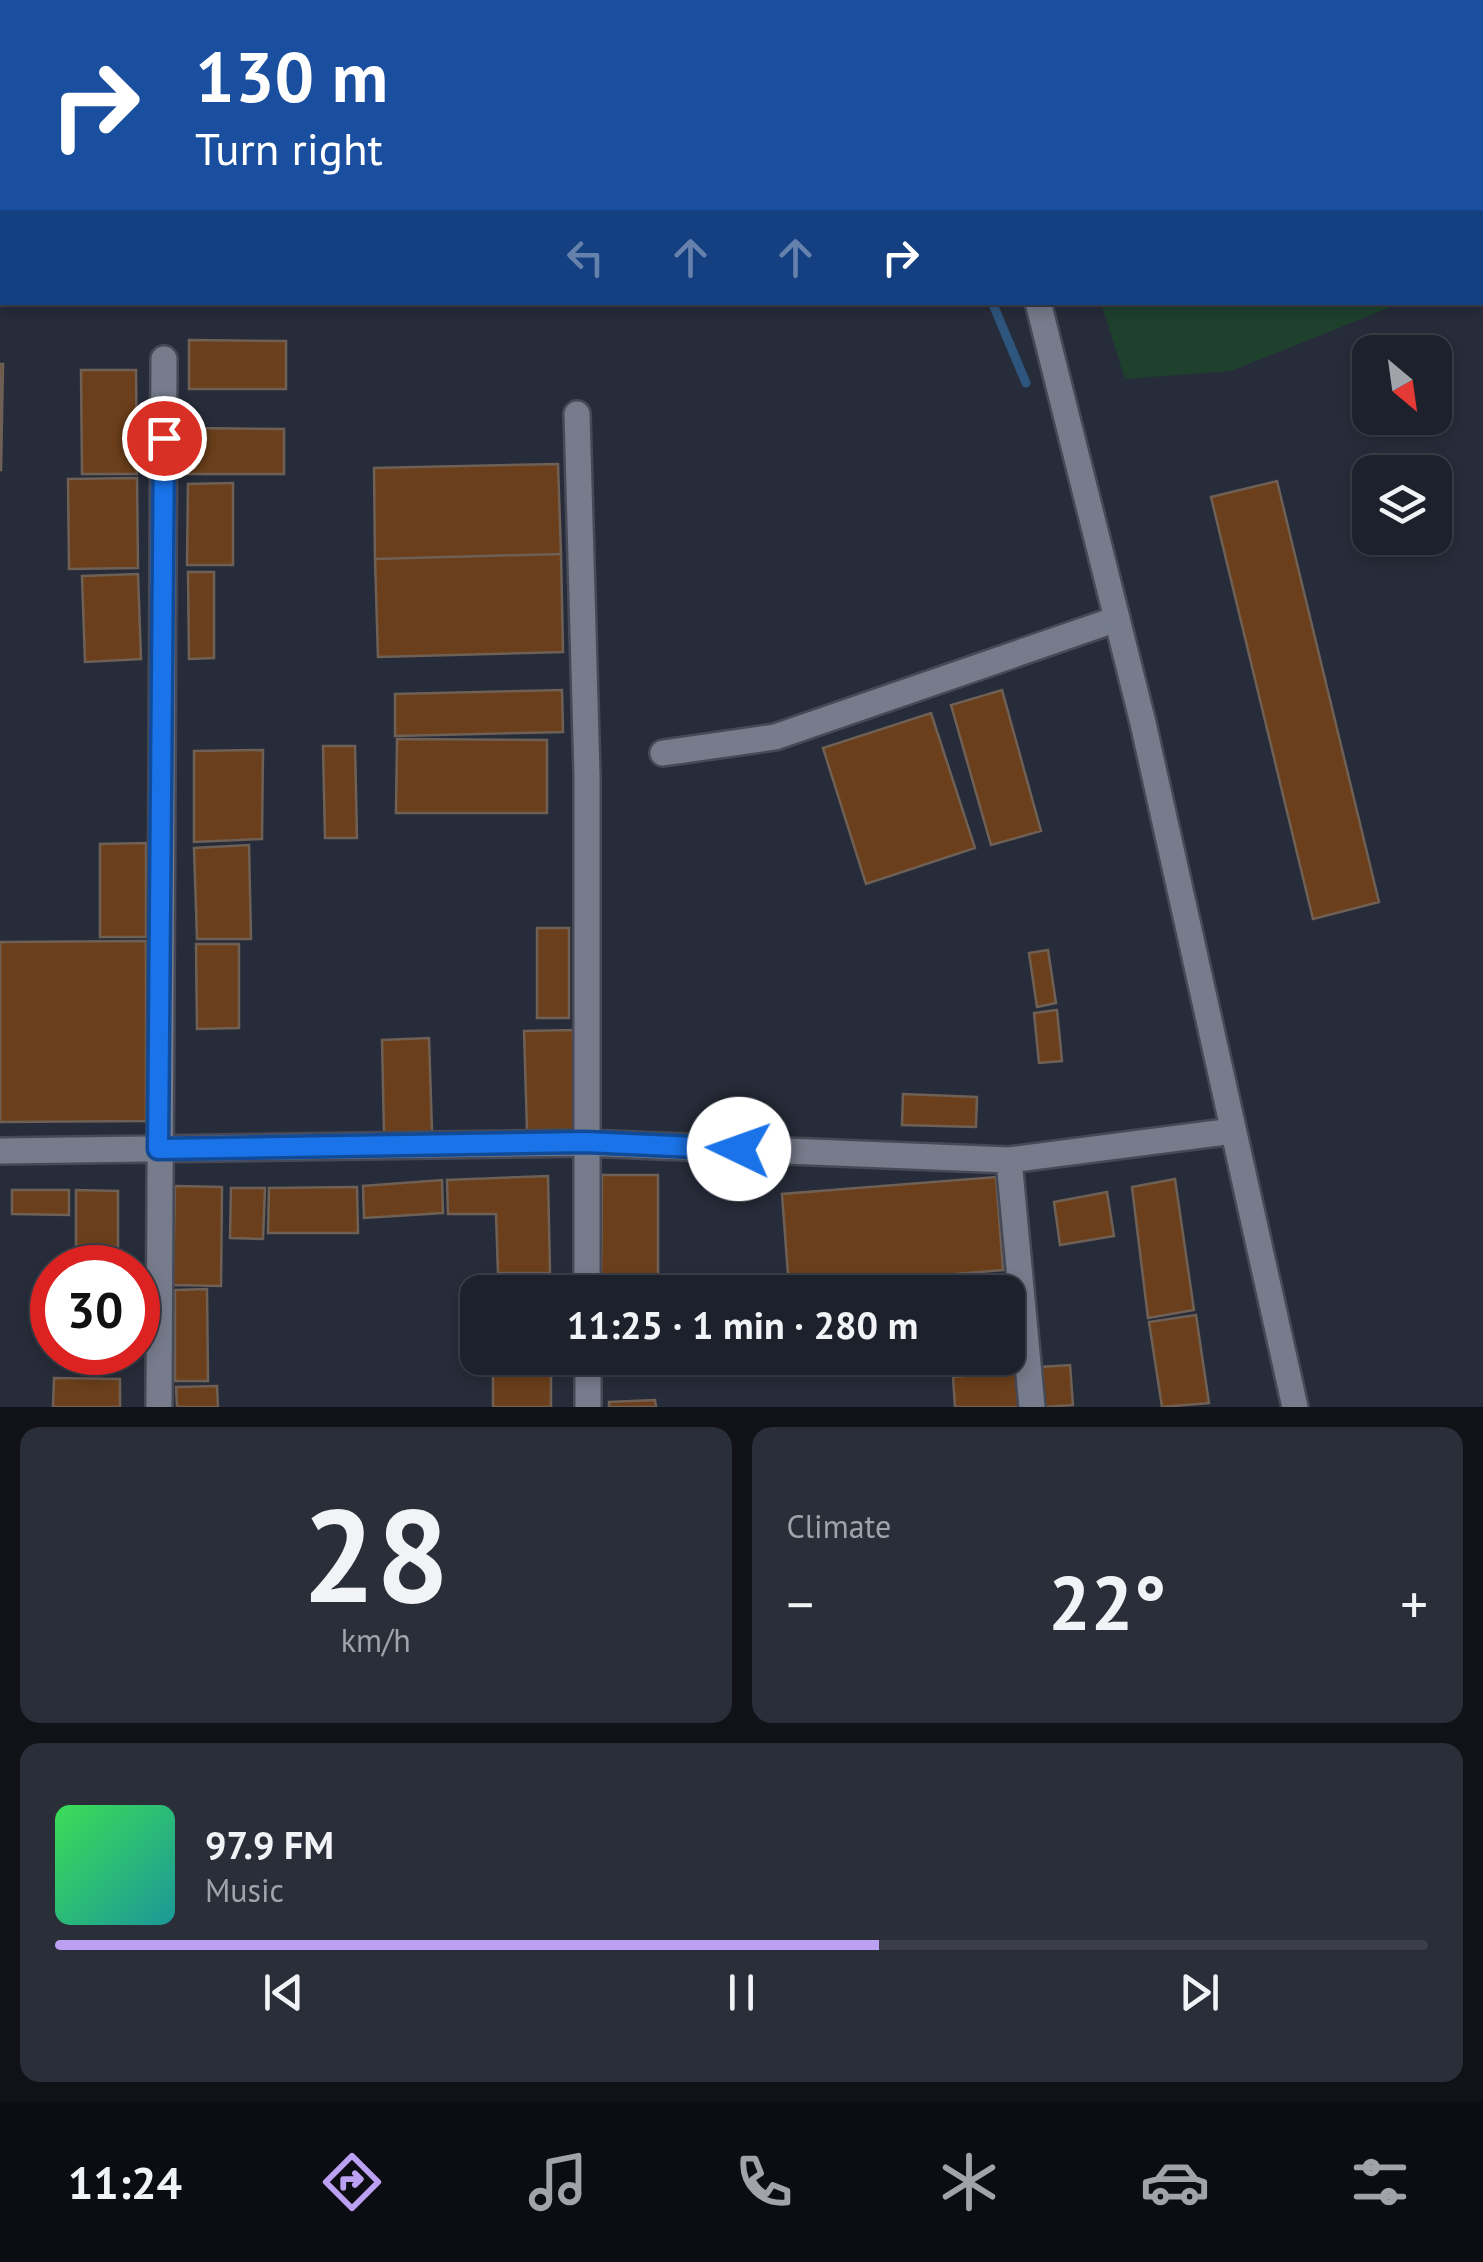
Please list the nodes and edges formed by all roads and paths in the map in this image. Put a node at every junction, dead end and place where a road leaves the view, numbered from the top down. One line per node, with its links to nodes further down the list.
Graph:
1 (1039, 305): 4 (street)
2 (164, 360): 8 (street)
3 (578, 414): 7 (street)
4 (1117, 620): 5 (street); 6 (street)
5 (662, 753)
6 (1234, 1131): 10 (street); 16 (street)
7 (585, 1142): 8 (street); 10 (street); 11 (street)
8 (158, 1149): 9 (street); 13 (street)
9 (0, 1151)
10 (1009, 1160): 15 (street)
11 (587, 1275)
12 (588, 1375): 14 (street)
13 (159, 1407)
14 (588, 1407)
15 (1032, 1407)
16 (1295, 1407)

